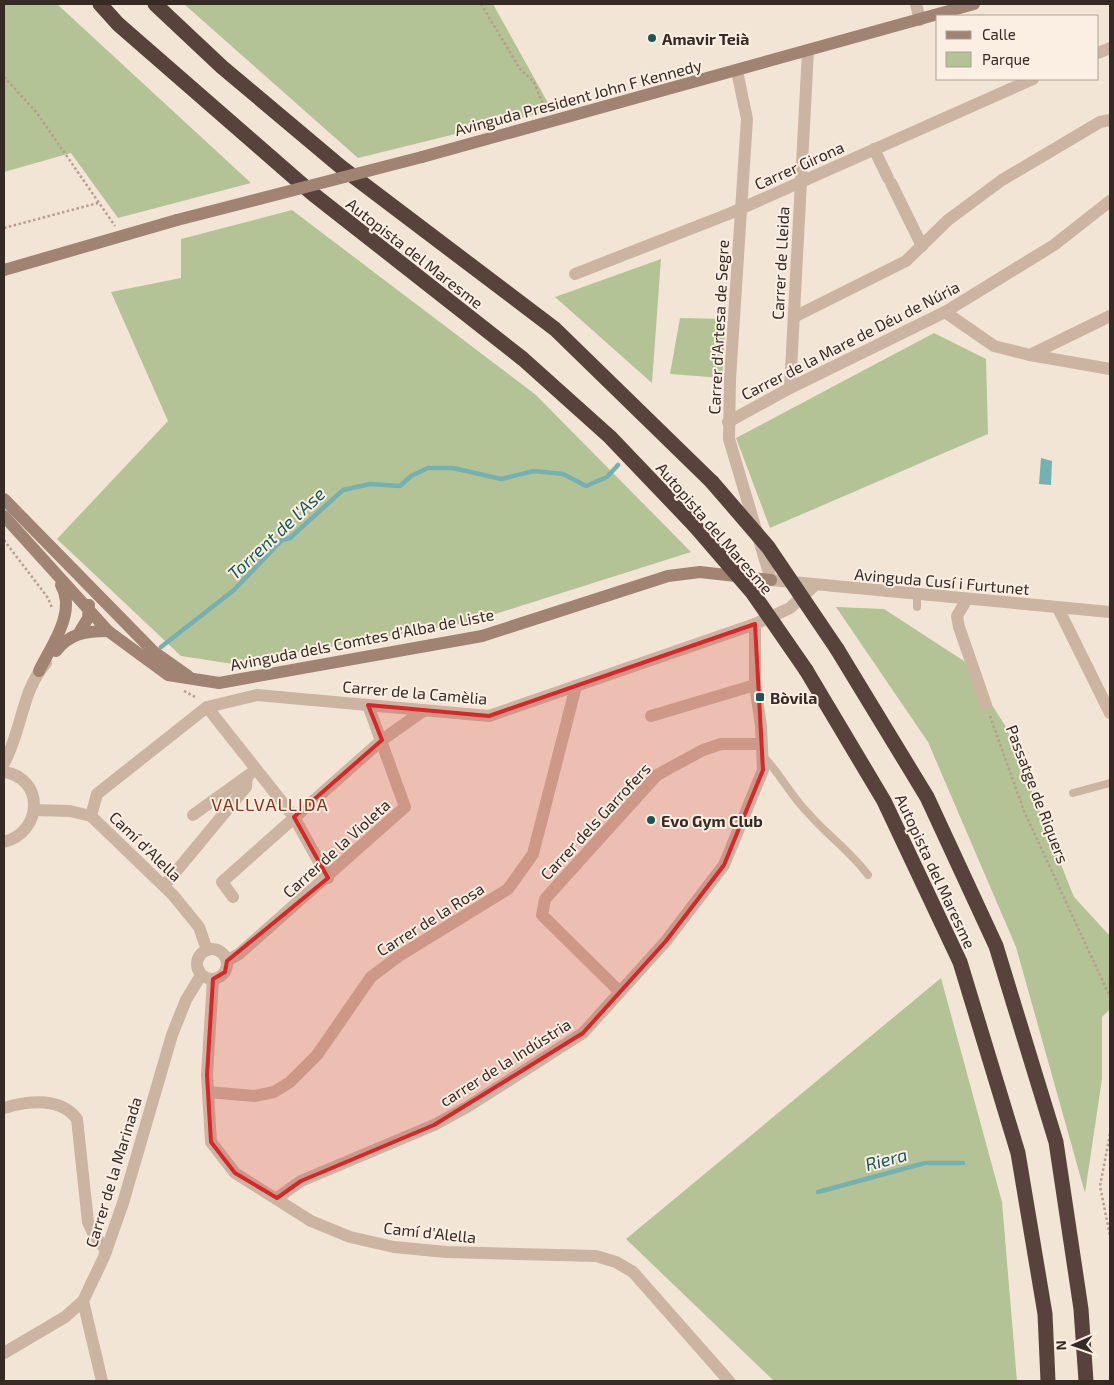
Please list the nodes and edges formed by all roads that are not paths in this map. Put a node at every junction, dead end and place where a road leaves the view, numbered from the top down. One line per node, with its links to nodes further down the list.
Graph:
1 (100, 4): 81 (highway, Autopista del Maresme, bridge)
2 (155, 4): 82 (highway, Autopista del Maresme, bridge)
3 (916, 4): 7 (street)
4 (974, 4): 6 (street, Avinguda President John F Kennedy)
5 (936, 15): 7 (street, Avinguda President John F Kennedy)
6 (937, 15)
7 (920, 20): 8 (street, Avinguda President John F Kennedy)
8 (808, 51): 9 (street, Avinguda President John F Kennedy); 13 (street, Carrer de Lleida)
9 (737, 71): 15 (street, Carrer d'Artesa de Segre); 17 (street, Avinguda President John F Kennedy, bridge)
10 (1031, 80): 12 (street, Carrer Girona)
11 (1110, 120): 16 (street)
12 (874, 149): 13 (street, Carrer Girona); 16 (street)
13 (801, 181): 15 (street, Carrer Girona); 21 (street, Carrer de Lleida)
14 (1110, 201): 19 (street, Carrer de la Mare de Déu de Núria)
15 (741, 208): 18 (street, Carrer Girona); 25 (street, Carrer d'Artesa de Segre)
16 (922, 246): 21 (street)
17 (4, 270)
18 (575, 274)
19 (944, 312): 22 (street); 24 (street, Carrer de la Mare de Déu de Núria)
20 (1110, 316): 22 (street)
21 (794, 317): 24 (street, Carrer de Lleida)
22 (1030, 355): 23 (street)
23 (1110, 369)
24 (790, 388): 25 (street, Carrer de la Mare de Déu de Núria)
25 (728, 422): 30 (street, Carrer d'Artesa de Segre)
26 (4, 499): 28 (street)
27 (4, 516): 29 (street)
28 (30, 525): 33 (street); 40 (street)
29 (49, 563): 33 (street); 36 (street)
30 (771, 580): 31 (street, Avinguda Cusí i Furtunet); 42 (street, Avinguda dels Comtes d'Alba de Liste)
31 (815, 585): 32 (street, Avinguda Cusí i Furtunet); 37 (street, Carrer de la Camèlia)
32 (967, 599): 34 (street, Avinguda Cusí i Furtunet); 47 (street)
33 (88, 607): 36 (street); 38 (street, Avinguda dels Comtes d'Alba de Liste); 39 (street); 40 (street)
34 (1058, 608): 35 (street, Avinguda Cusí i Furtunet); 49 (street)
35 (1110, 612)
36 (60, 618): 41 (street)
37 (755, 624): 43 (street, carrer de la Indústria); 44 (street, Carrer de la Camèlia)
38 (108, 631): 39 (street); 42 (street, Avinguda dels Comtes d'Alba de Liste)
39 (79, 633): 41 (street)
40 (154, 652): 42 (street)
41 (39, 671): 53 (street)
42 (192, 679)
43 (756, 685): 50 (street); 52 (street, carrer de la Indústria)
44 (576, 686): 48 (street, Carrer de la Camèlia); 73 (street, Carrer de la Rosa)
45 (207, 702): 46 (street, Carrer de la Camèlia); 55 (street); 61 (street)
46 (368, 705): 48 (street, Carrer de la Camèlia); 51 (street, Carrer de la Violeta)
47 (986, 705)
48 (422, 711): 51 (street)
49 (1110, 713)
50 (651, 716)
51 (382, 740): 62 (street); 66 (street, Carrer de la Violeta)
52 (762, 749): 65 (lane); 72 (street, carrer de la Indústria); 72 (street, Carrer dels Garrofers)
53 (4, 763)
54 (4, 772): 59 (street)
55 (252, 774): 58 (street); 62 (street); 63 (street)
56 (1110, 783): 57 (lane, Passatge de Riquers)
57 (1073, 793)
58 (208, 804): 60 (street); 63 (street)
59 (34, 810): 61 (street, Camí d'Alella); 64 (street)
60 (193, 815)
61 (91, 816): 67 (street, Camí d'Alella)
62 (294, 817): 66 (street); 68 (street)
63 (218, 822): 67 (street)
64 (4, 842)
65 (868, 875)
66 (328, 878): 70 (street, Carrer de la Violeta)
67 (164, 886): 69 (street, Camí d'Alella)
68 (233, 897)
69 (207, 950): 70 (street); 71 (street)
70 (227, 961): 71 (street)
71 (207, 977): 73 (street, Camí d'Alella); 76 (street, Carrer de la Marinada)
72 (620, 992): 75 (street, carrer de la Indústria)
73 (208, 1092): 75 (street, Camí d'Alella)
74 (4, 1108): 76 (street)
75 (277, 1198): 80 (street, Camí d'Alella)
76 (106, 1250): 77 (street, Carrer de la Marinada)
77 (83, 1301): 78 (street); 79 (street)
78 (4, 1353)
79 (102, 1381)
80 (729, 1381)
81 (1048, 1381)
82 (1086, 1381)

